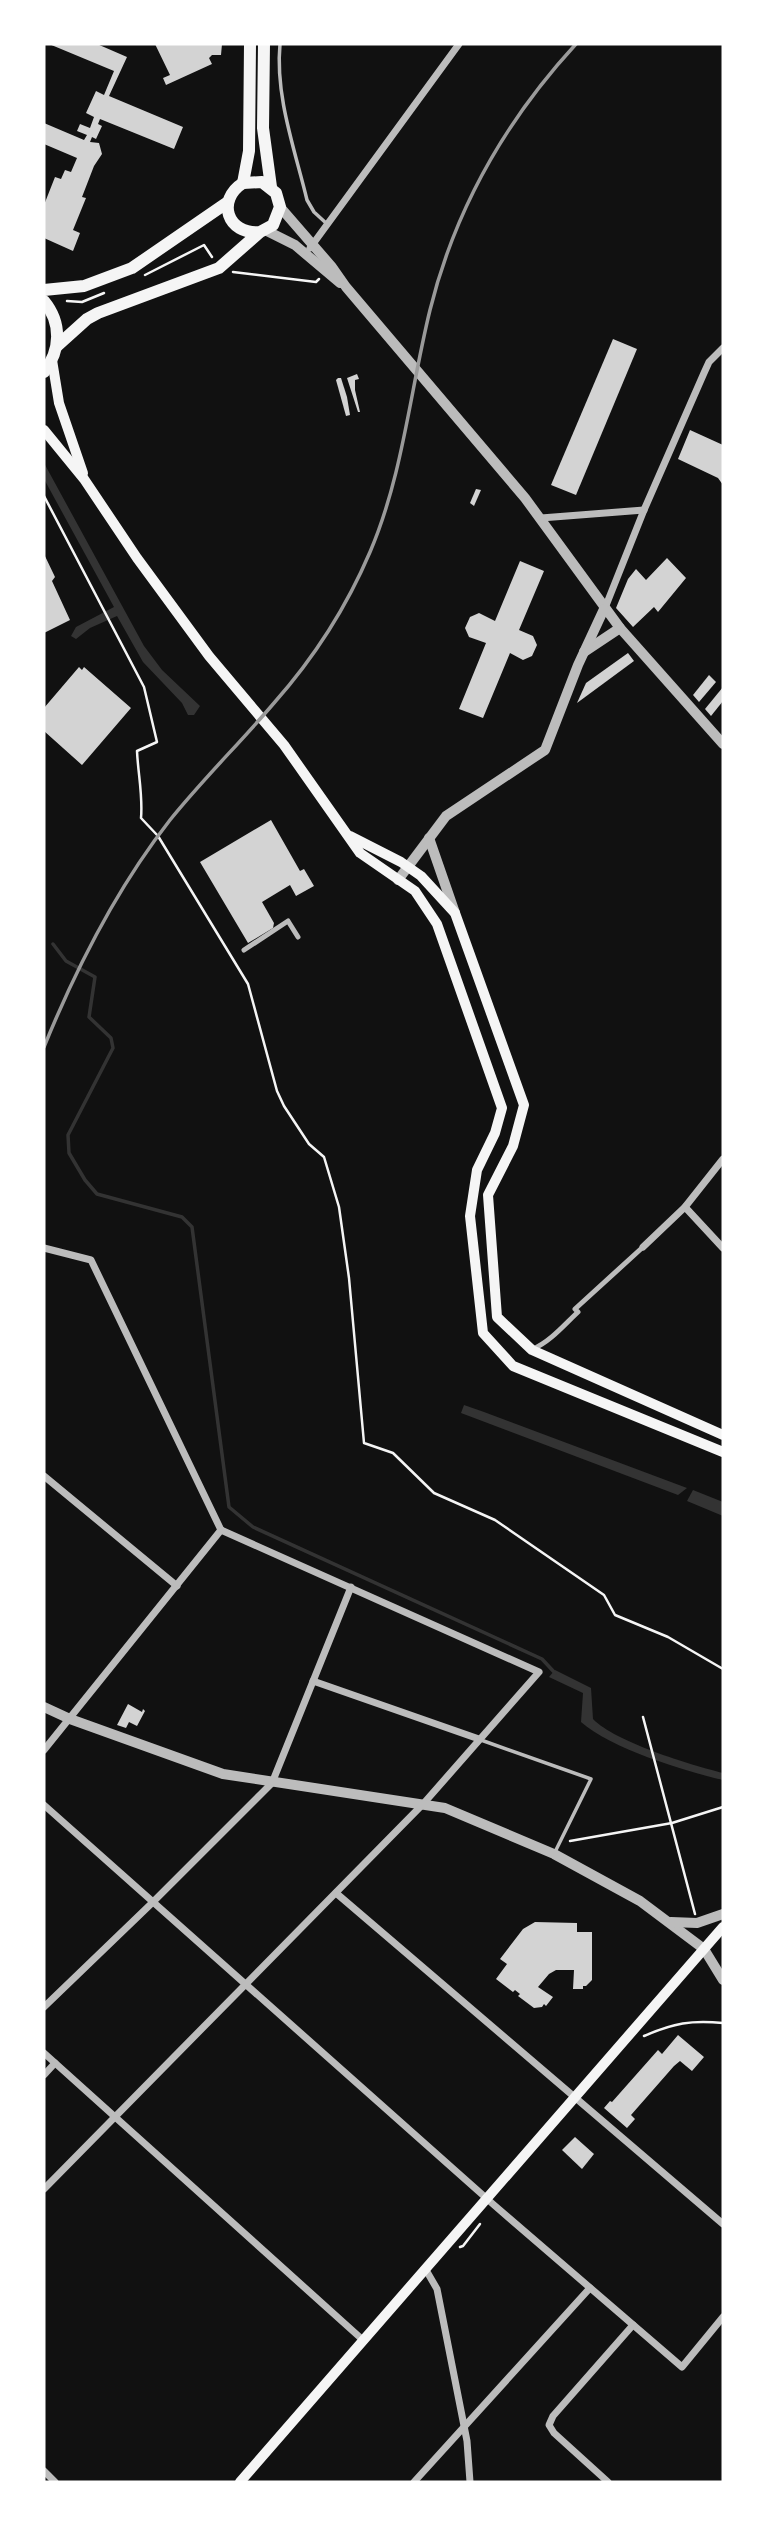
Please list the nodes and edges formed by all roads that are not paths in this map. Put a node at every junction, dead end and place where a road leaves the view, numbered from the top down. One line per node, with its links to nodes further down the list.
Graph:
1 (250, 44): 5 (main road)
2 (264, 44): 6 (main road)
3 (280, 44): 9 (lane)
4 (459, 44): 9 (street)
5 (243, 183): 6 (main road); 7 (main road)
6 (271, 187): 8 (main road)
7 (228, 202): 10 (main road); 14 (main road)
8 (280, 208): 10 (main road); 11 (street)
9 (327, 224): 11 (street)
10 (262, 231): 12 (street); 16 (main road)
11 (313, 244): 12 (street); 13 (street)
12 (305, 254): 13 (street)
13 (346, 287): 23 (street)
14 (44, 290)
15 (44, 301): 16 (main road)
16 (57, 346): 18 (main road)
17 (723, 348): 22 (street)
18 (52, 360): 19 (main road); 21 (main road)
19 (44, 372)
20 (44, 430): 21 (main road)
21 (84, 479): 28 (main road)
22 (644, 510): 23 (street); 24 (street)
23 (541, 518): 24 (street)
24 (604, 609): 25 (street); 26 (street)
25 (620, 628): 26 (street); 27 (street)
26 (583, 652): 29 (street)
27 (723, 744)
28 (347, 834): 30 (main road); 31 (main road)
29 (429, 838): 30 (street); 32 (street)
30 (407, 866): 31 (street); 32 (main road)
31 (398, 880): 42 (main road)
32 (455, 914): 40 (main road)
33 (298, 937): 34 (street)
34 (244, 950)
35 (723, 1159): 36 (street)
36 (685, 1207): 37 (street); 39 (street)
37 (643, 1247): 40 (street)
38 (44, 1248): 44 (street)
39 (723, 1248)
40 (532, 1350): 41 (main road)
41 (723, 1435)
42 (723, 1452)
43 (44, 1476): 45 (street)
44 (221, 1530): 45 (street); 46 (street)
45 (177, 1586): 49 (street)
46 (351, 1587): 47 (street); 50 (street)
47 (313, 1681): 50 (street); 52 (street)
48 (44, 1707): 49 (street)
49 (70, 1719): 51 (street); 52 (street)
50 (479, 1740): 53 (street); 55 (lane)
51 (44, 1751)
52 (272, 1783): 53 (street); 57 (street)
53 (424, 1803): 55 (street); 56 (street)
54 (44, 1805): 57 (street)
55 (554, 1854): 59 (street)
56 (336, 1893): 63 (street); 68 (street)
57 (152, 1903): 63 (street); 64 (street)
58 (723, 1914): 59 (street)
59 (670, 1922): 61 (street)
60 (723, 1927): 61 (main road)
61 (704, 1949): 62 (street); 68 (main road)
62 (723, 1980)
63 (246, 1984): 69 (street); 71 (street)
64 (44, 2007)
65 (44, 2053): 66 (street)
66 (55, 2063): 67 (street); 69 (street)
67 (44, 2075)
68 (575, 2099): 71 (main road); 72 (street)
69 (115, 2117): 70 (street); 77 (street)
70 (44, 2189)
71 (488, 2199): 73 (main road); 74 (street)
72 (723, 2224)
73 (426, 2270): 77 (main road); 78 (street)
74 (590, 2288): 76 (street); 78 (street)
75 (723, 2317): 76 (street)
76 (633, 2325): 84 (street)
77 (364, 2341): 81 (main road)
78 (464, 2427): 82 (street); 83 (street)
79 (44, 2471): 80 (street)
80 (55, 2482)
81 (242, 2482)
82 (414, 2482)
83 (470, 2482)
84 (608, 2482)

